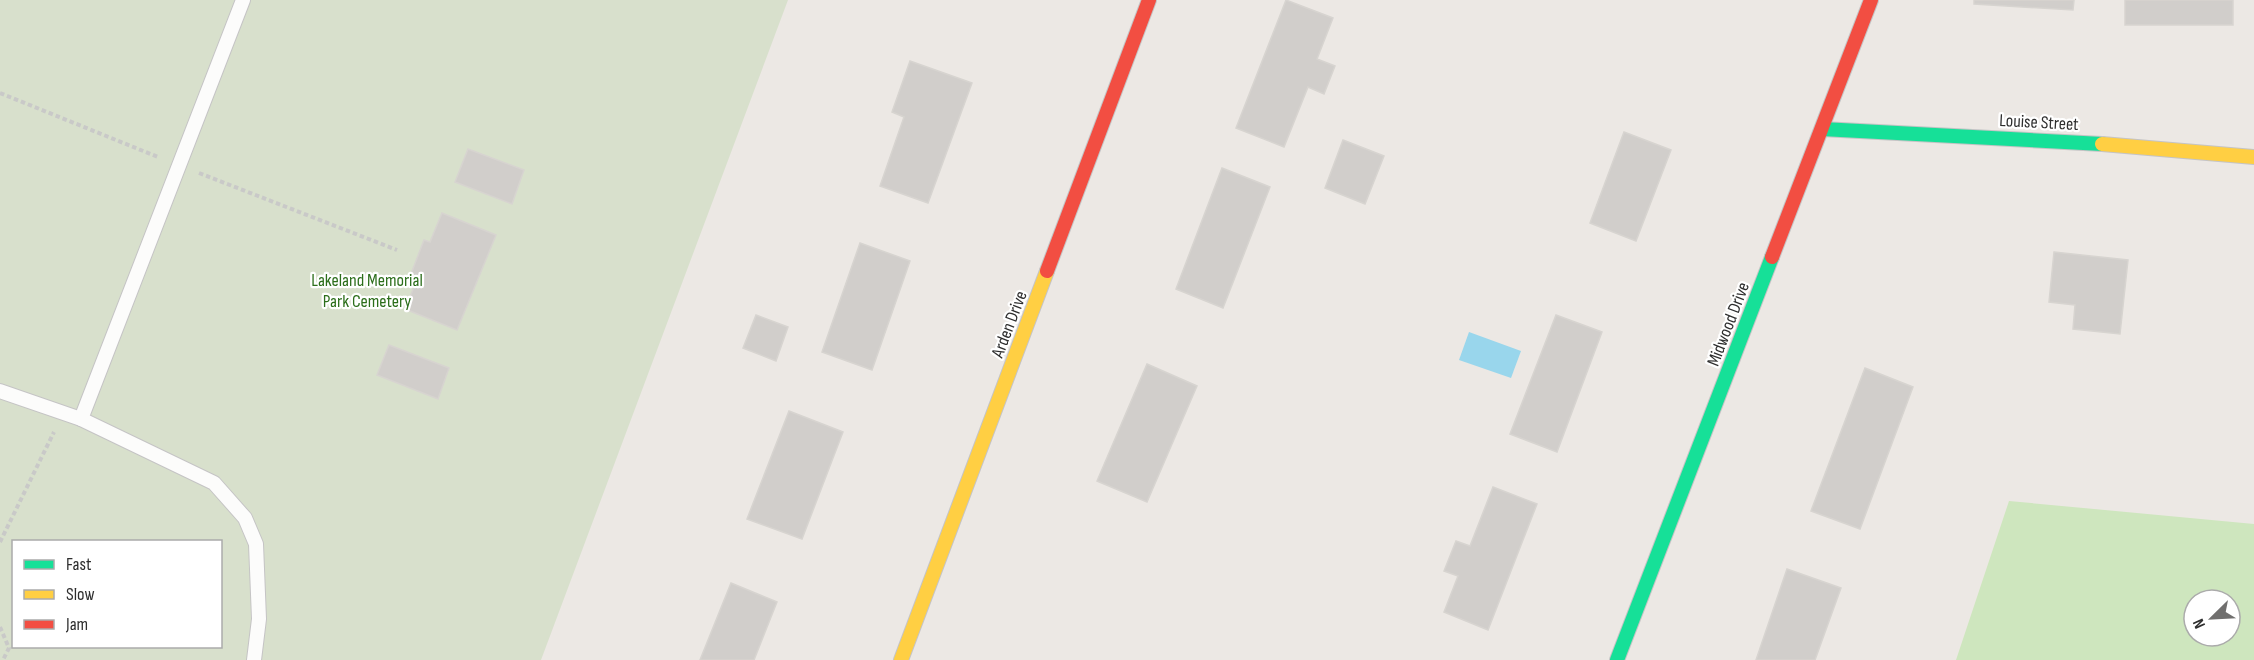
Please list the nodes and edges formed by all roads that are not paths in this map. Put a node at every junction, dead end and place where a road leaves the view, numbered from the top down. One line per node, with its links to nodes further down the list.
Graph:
1 (243, 0): 7 (lane)
2 (1149, 0): 9 (street, Arden Drive)
3 (1871, 0): 4 (street, Midwood Drive)
4 (1822, 129): 5 (street, Louise Street); 10 (street, Midwood Drive)
5 (2254, 157)
6 (0, 391): 7 (lane)
7 (81, 419): 8 (lane)
8 (254, 660)
9 (901, 660)
10 (1617, 660)

